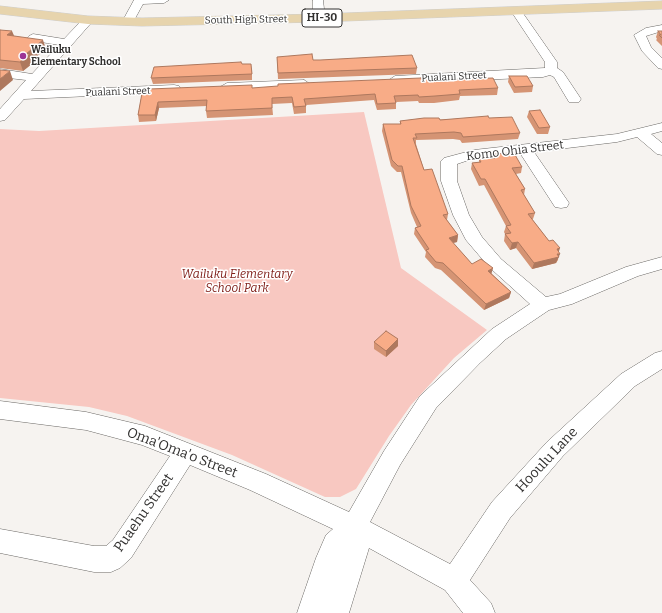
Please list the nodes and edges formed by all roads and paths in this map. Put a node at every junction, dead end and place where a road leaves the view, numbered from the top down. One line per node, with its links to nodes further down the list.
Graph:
1 (140, 0): 2 (street); 9 (street)
2 (164, 0)
3 (318, 0): 7 (street)
4 (662, 5): 6 (main road, HI-30)
5 (0, 10): 8 (main road, South High Street / HI-30)
6 (516, 11): 7 (main road, South High Street / HI-30); 14 (street)
7 (320, 18): 9 (main road, South High Street / HI-30)
8 (88, 20): 9 (main road, South High Street / HI-30); 12 (street)
9 (128, 22)
10 (662, 28): 13 (street)
11 (33, 38): 12 (street)
12 (68, 43): 16 (street)
13 (662, 65)
14 (551, 70): 17 (street, Pualani Street); 22 (street)
15 (0, 73): 16 (street)
16 (36, 78): 21 (street)
17 (380, 80)
18 (317, 83): 19 (street)
19 (217, 88)
20 (187, 89): 21 (street, Pualani Street)
21 (20, 95): 23 (street)
22 (574, 99)
23 (0, 117)
24 (662, 127): 25 (street, Komo Ohia Street)
25 (641, 133): 26 (street, Komo Ohia Street); 27 (street)
26 (525, 149): 28 (street); 31 (street, Komo Ohia Street)
27 (662, 151)
28 (561, 204)
29 (662, 252): 31 (street)
30 (662, 263): 31 (street)
31 (543, 305): 35 (street)
32 (662, 359): 37 (street, Hooulu Lane)
33 (0, 410): 34 (street, Oma'Oma'o Street)
34 (185, 452): 35 (street, Oma'Oma'o Street); 36 (street, Puaehu Street)
35 (354, 527): 37 (street, Oma'Oma'o Street); 38 (street); 39 (street)
36 (0, 541)
37 (454, 581): 40 (street)
38 (311, 613)
39 (335, 613)
40 (481, 613)

